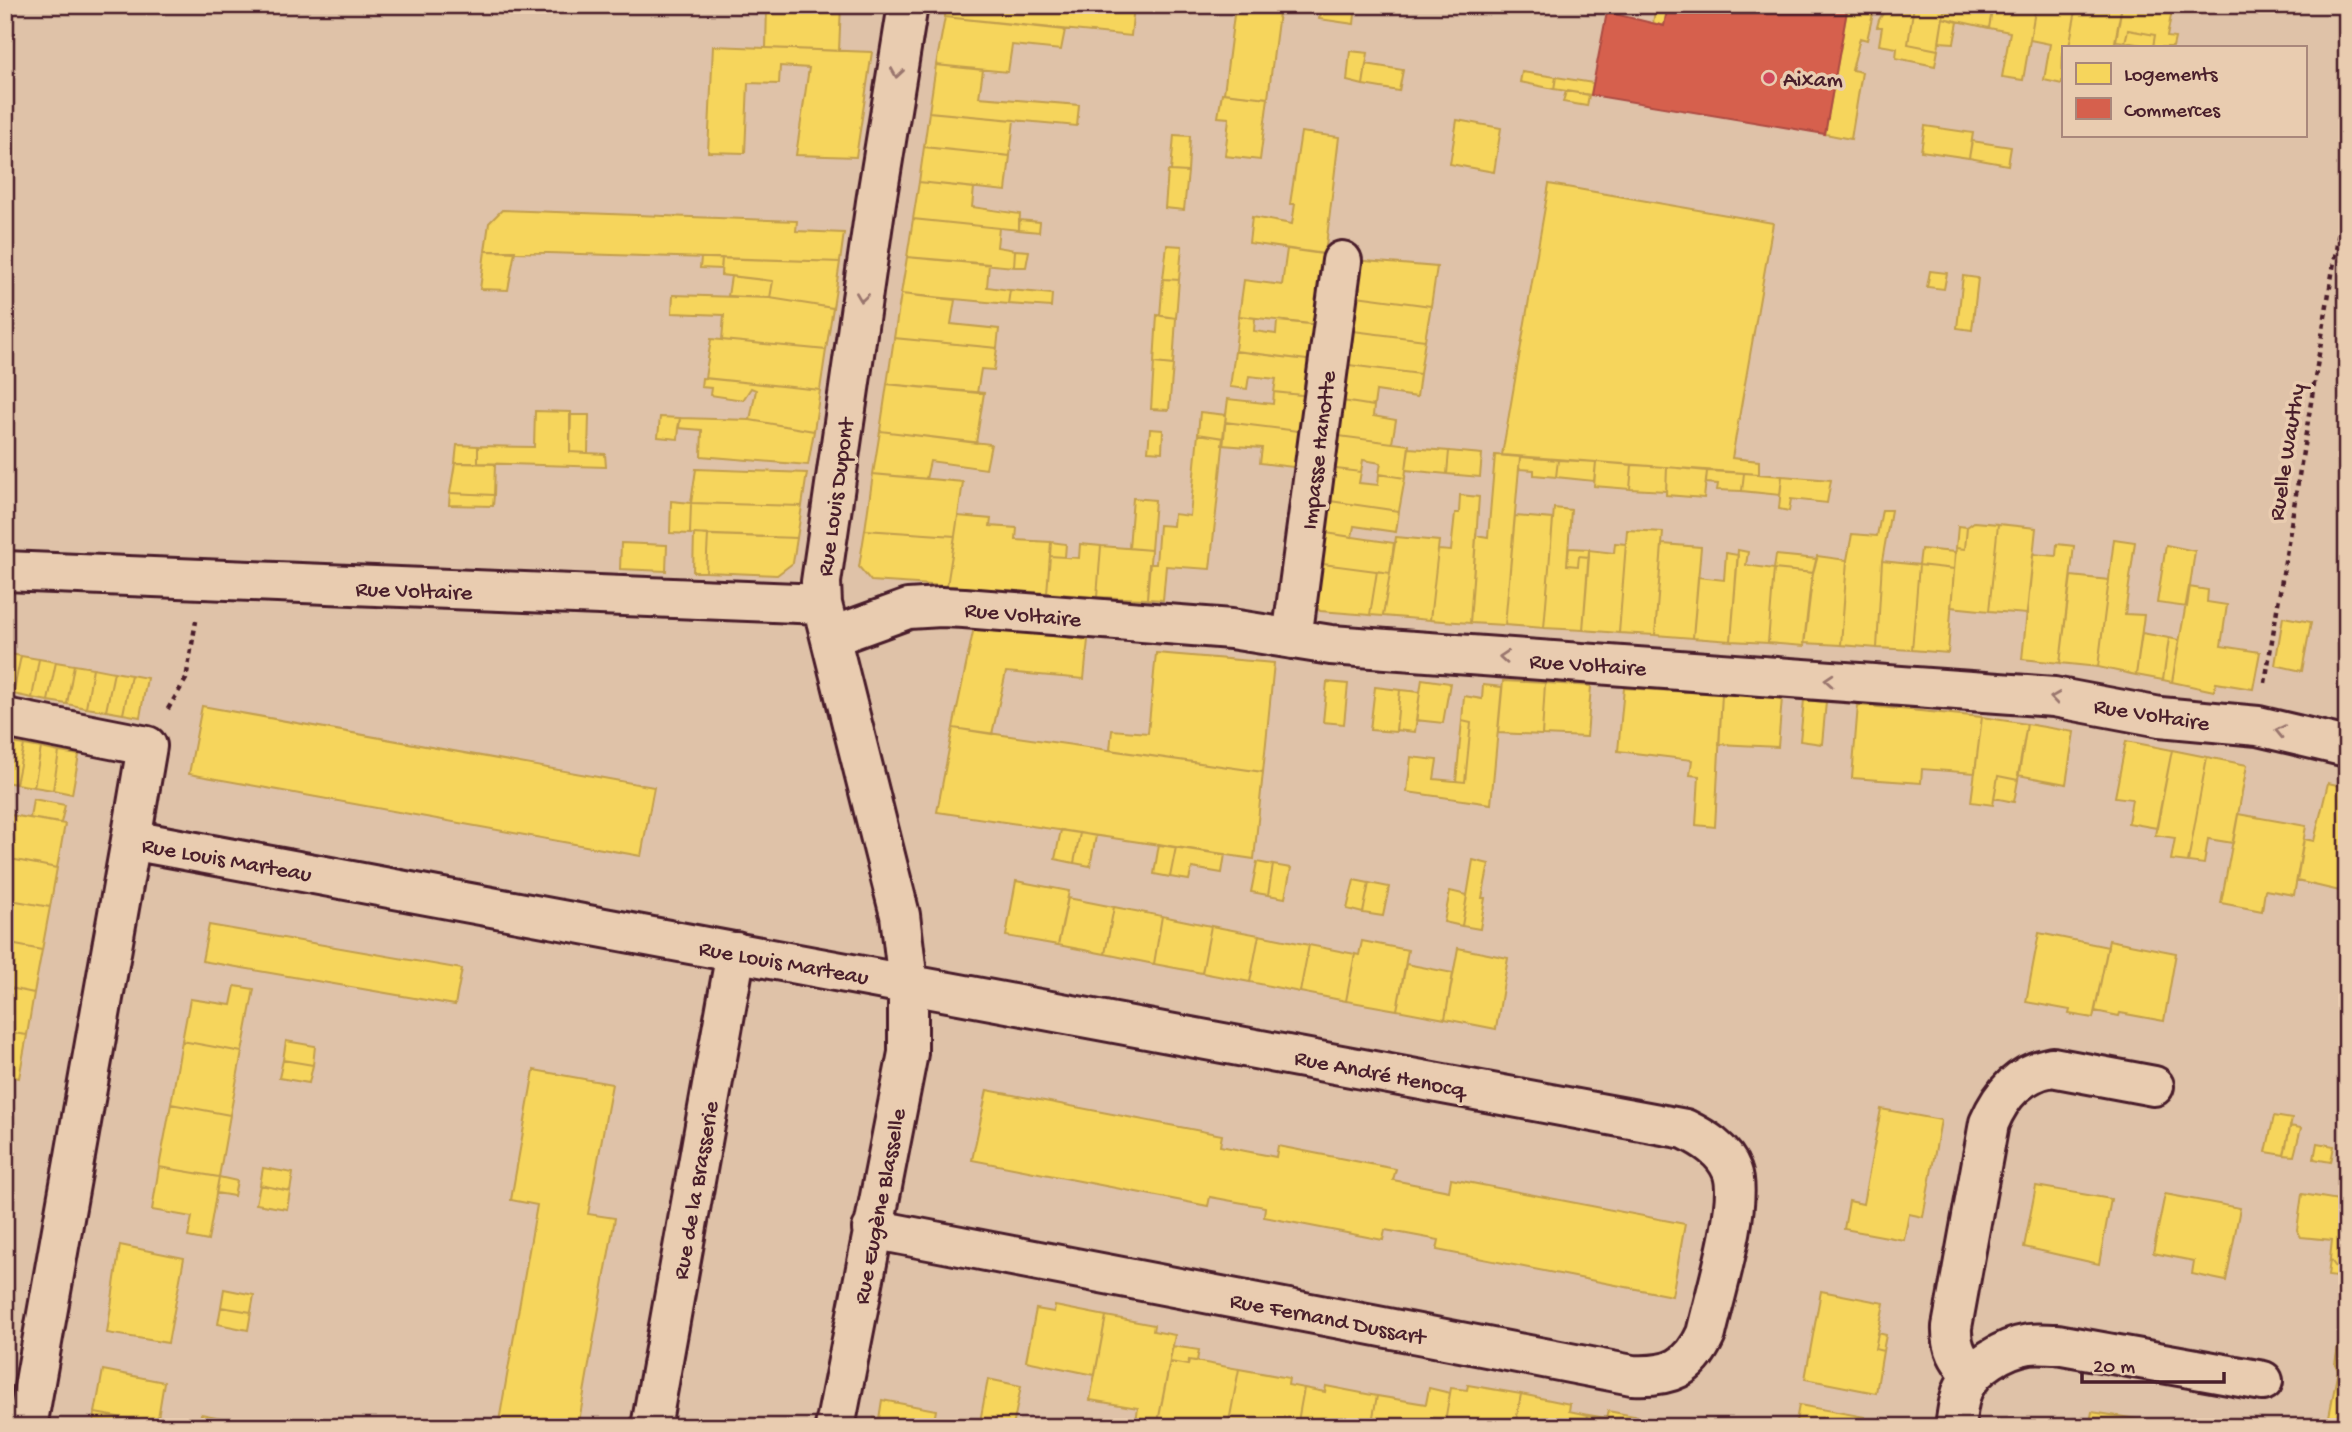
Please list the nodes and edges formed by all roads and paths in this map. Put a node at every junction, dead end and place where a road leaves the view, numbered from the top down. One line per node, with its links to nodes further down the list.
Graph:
1 (908, 5): 6 (street, Rue Louis Dupont, one-way to 6)
2 (2347, 183): 9 (path, Ruelle Wauthy)
3 (1342, 261): 7 (street, Impasse Hanotte)
4 (5, 571): 5 (street, Rue Voltaire)
5 (203, 580): 6 (street, Rue Voltaire); 10 (path)
6 (827, 620): 7 (street, Rue Voltaire); 14 (street, Rue Louis Dupont)
7 (1292, 639): 9 (street, Rue Voltaire, one-way to 7)
8 (5, 718): 10 (street)
9 (2258, 726): 11 (street, Rue Voltaire, one-way to 9)
10 (147, 746): 12 (street)
11 (2347, 747)
12 (131, 840): 13 (street, Rue Louis Marteau); 20 (street, Rue Louis Marteau)
13 (736, 952): 14 (street, Rue Louis Marteau); 21 (street, Rue de la Brasserie)
14 (908, 983): 16 (street, Rue Eugène Blasselle); 17 (street, Rue André Henocq)
15 (2154, 1086): 18 (street)
16 (872, 1229): 17 (street, Rue Fernand Dussart); 22 (street, Rue Eugène Blasselle)
17 (1719, 1275)
18 (1972, 1376): 19 (street); 23 (street)
19 (2263, 1381)
20 (27, 1427)
21 (651, 1427)
22 (835, 1427)
23 (1955, 1427)

